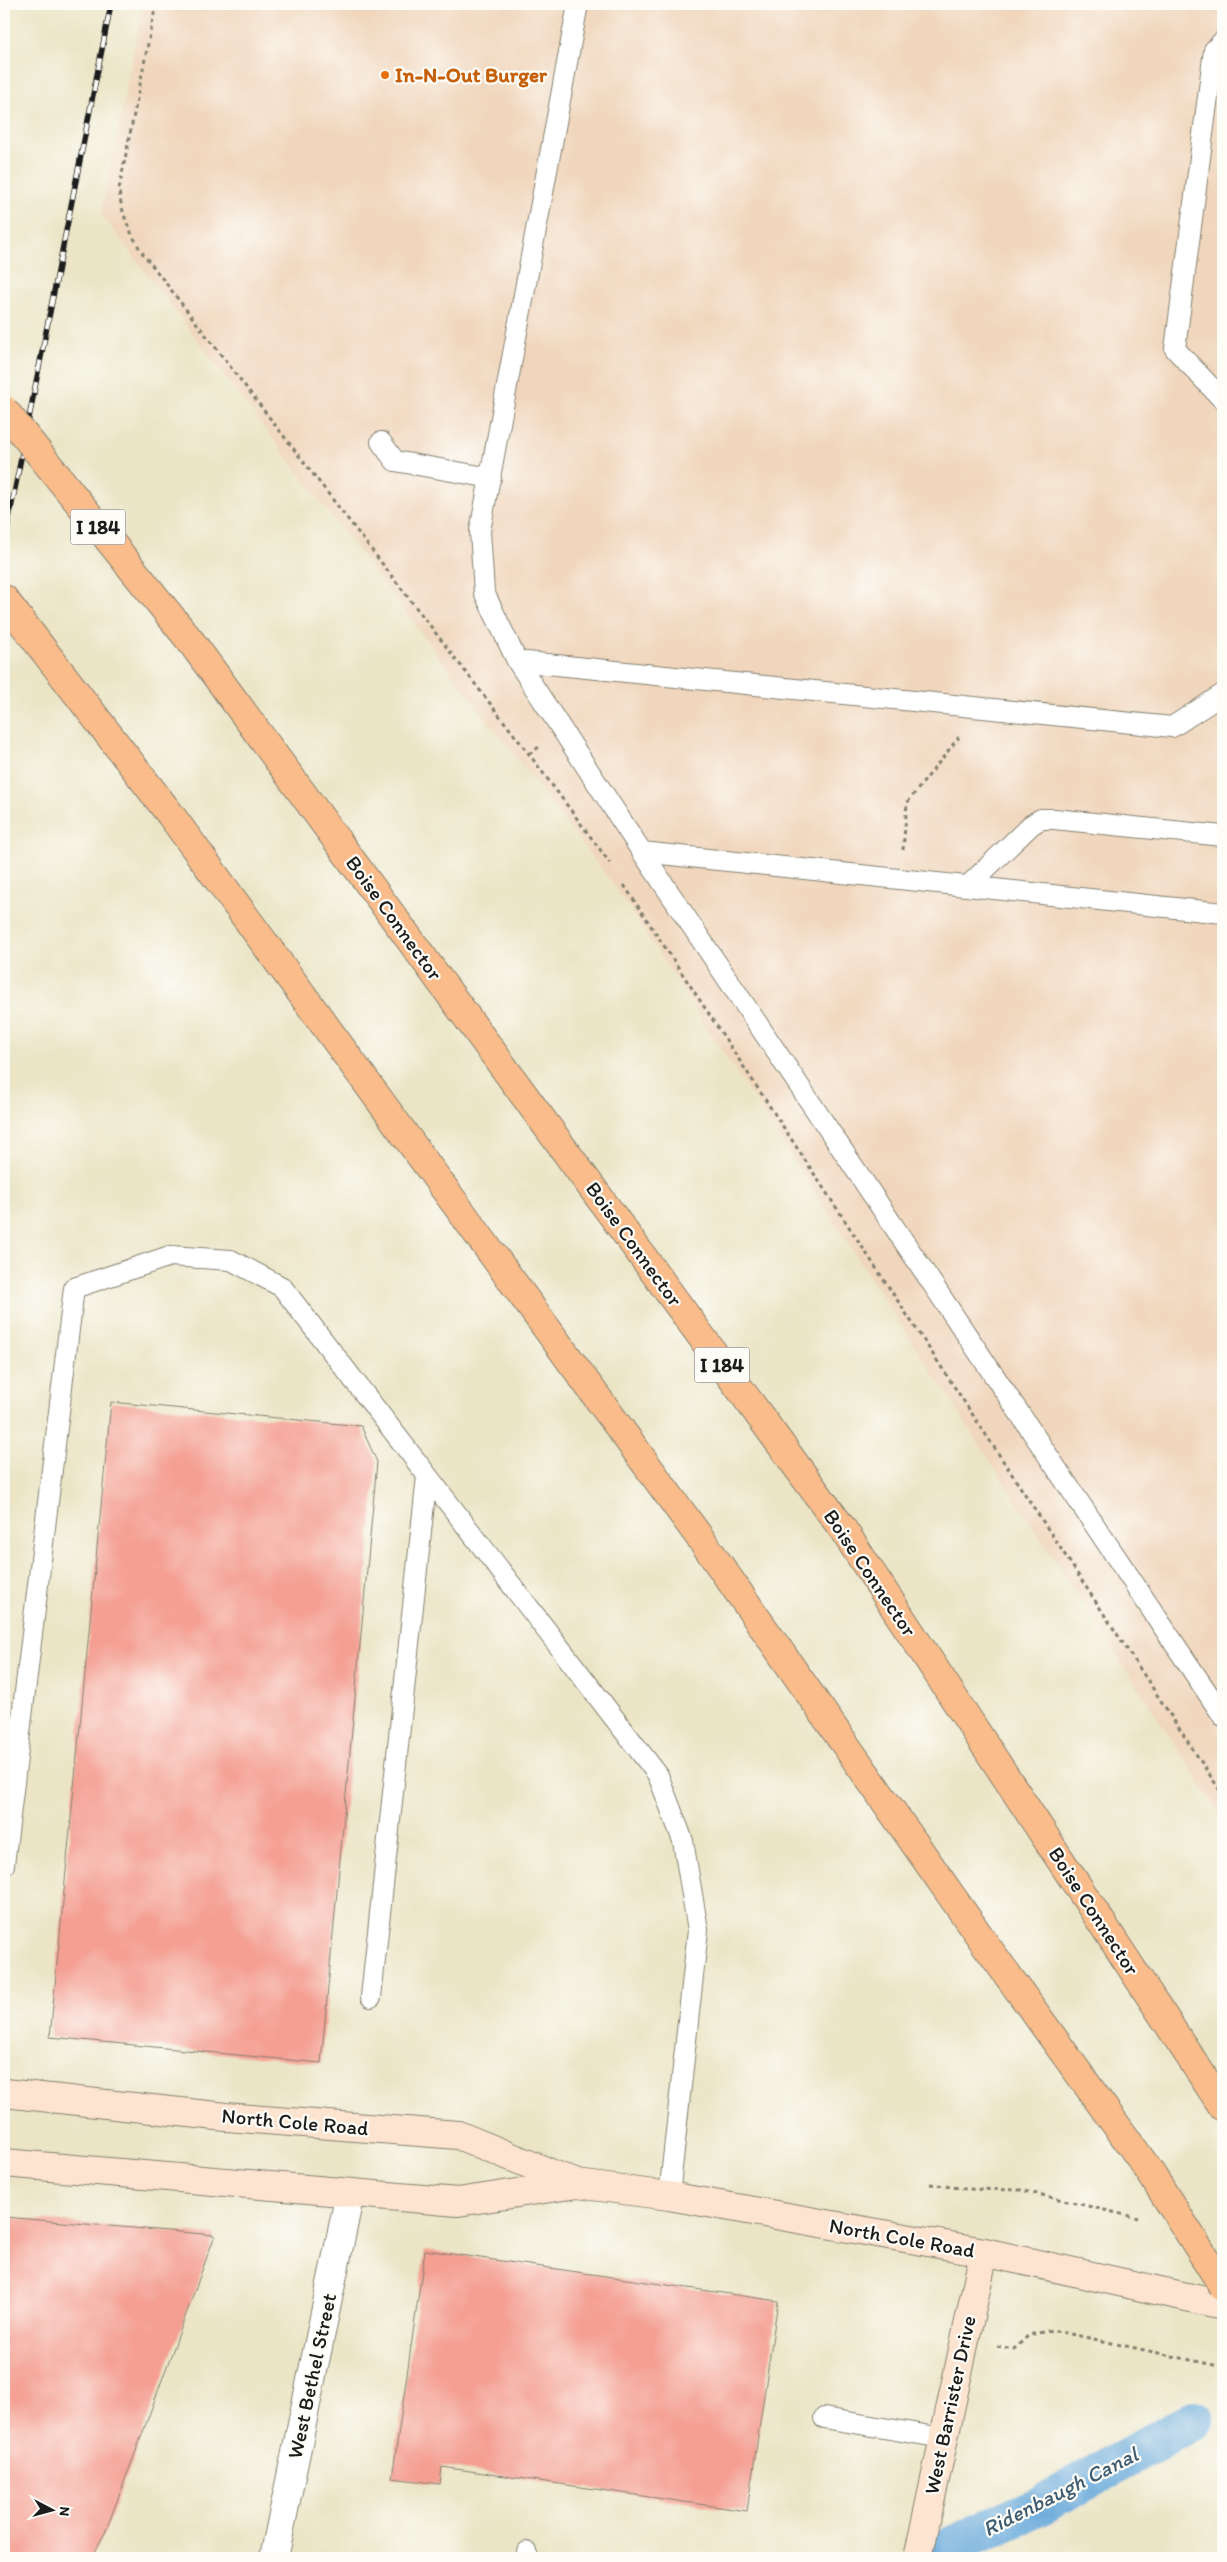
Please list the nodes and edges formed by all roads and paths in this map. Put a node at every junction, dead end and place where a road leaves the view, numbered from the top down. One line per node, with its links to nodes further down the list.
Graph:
1 (156, 4): 15 (path)
2 (578, 4): 7 (lane)
3 (1223, 41): 4 (lane)
4 (1223, 400)
5 (4, 410): 25 (highway, Boise Connector / I 184, bridge)
6 (381, 442): 7 (lane)
7 (490, 478): 9 (lane)
8 (4, 599): 33 (highway, bridge)
9 (517, 661): 10 (lane); 13 (lane)
10 (1223, 694)
11 (959, 737): 14 (path)
12 (1223, 836): 17 (lane)
13 (642, 852): 17 (lane); 20 (lane)
14 (903, 856)
15 (614, 870)
16 (619, 878): 21 (path)
17 (968, 886): 18 (lane)
18 (1223, 913)
19 (427, 1476): 22 (lane); 23 (lane); 30 (lane)
20 (1223, 1716)
21 (1223, 1795)
22 (4, 1865)
23 (371, 1997)
24 (4, 2093): 27 (main road, North Cole Road)
25 (1223, 2107)
26 (4, 2163): 29 (main road, North Cole Road)
27 (577, 2184): 29 (main road, North Cole Road); 30 (main road, North Cole Road)
28 (930, 2184): 31 (path)
29 (350, 2193): 39 (street, West Bethel Street)
30 (669, 2196): 32 (main road, North Cole Road)
31 (1146, 2221)
32 (984, 2252): 34 (main road, North Cole Road); 35 (main road, West Barrister Drive)
33 (1223, 2286)
34 (1223, 2305)
35 (964, 2340): 36 (path); 38 (main road, West Barrister Drive)
36 (1223, 2367)
37 (824, 2418): 38 (lane)
38 (943, 2438): 40 (main road, West Barrister Drive)
39 (274, 2558)
40 (918, 2558)

